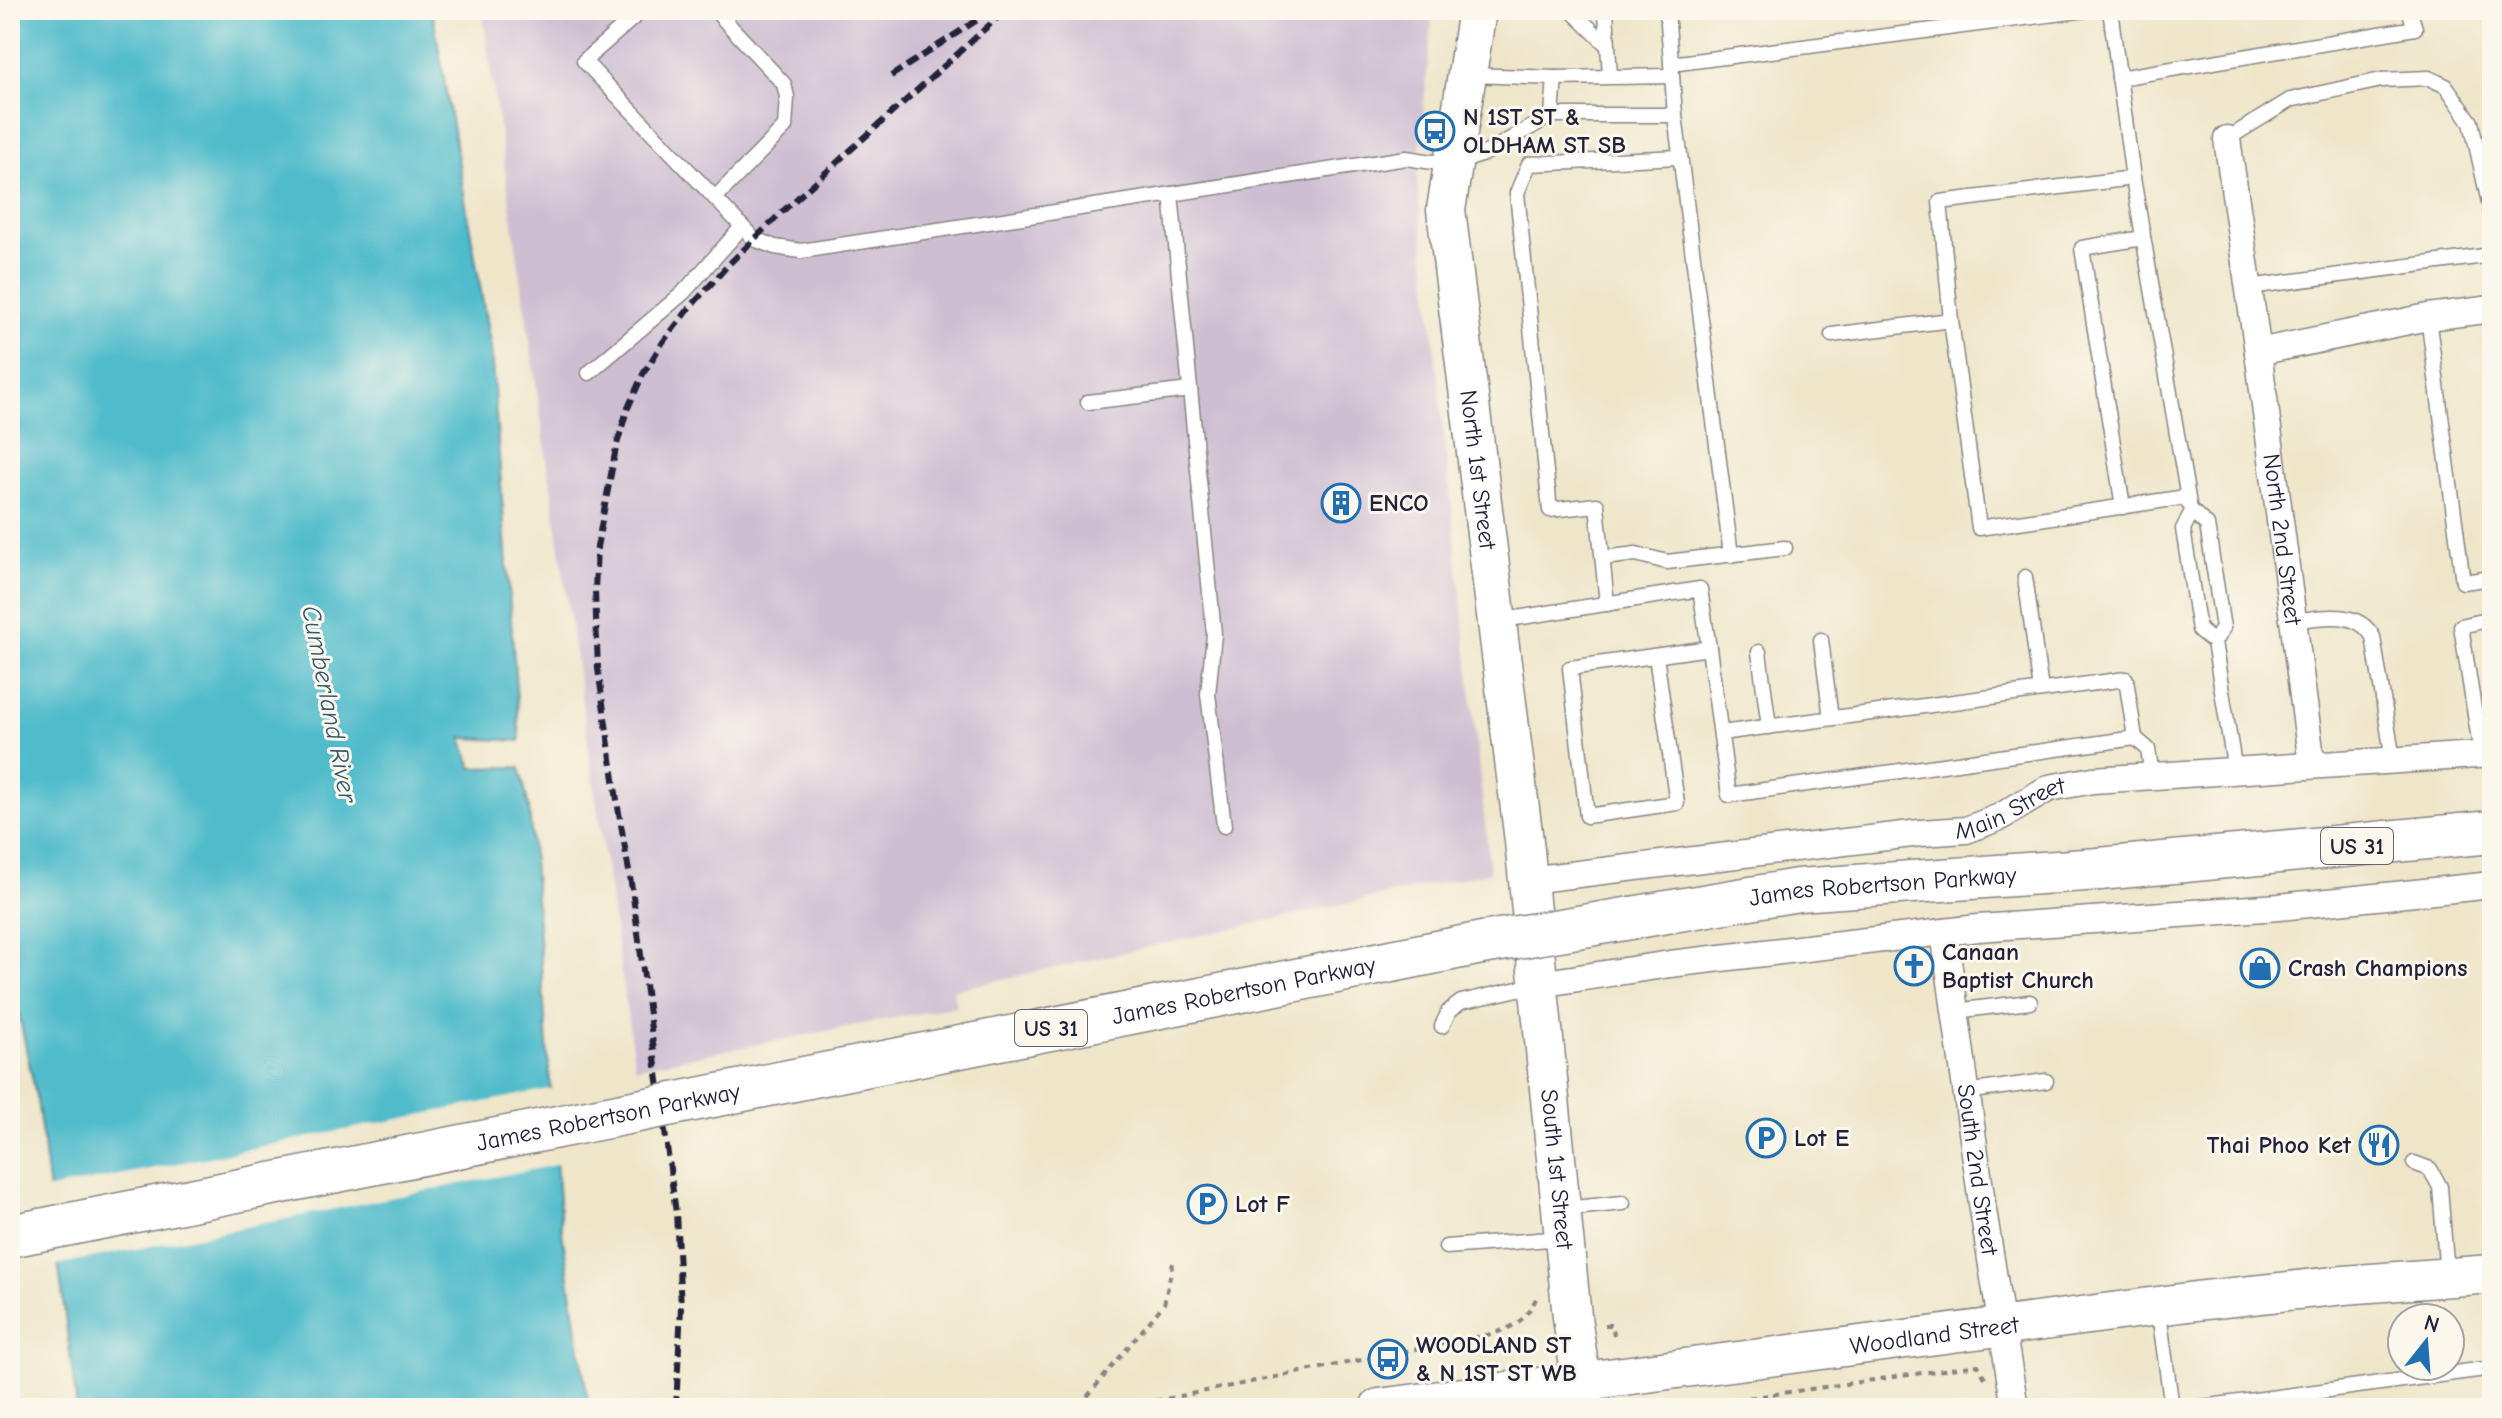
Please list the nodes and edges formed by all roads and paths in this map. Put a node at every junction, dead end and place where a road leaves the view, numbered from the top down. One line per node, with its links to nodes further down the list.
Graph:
1 (642, 10): 23 (lane)
2 (715, 10): 23 (lane)
3 (1477, 10): 12 (street, North 1st Street)
4 (1571, 10): 10 (lane)
5 (1606, 10): 10 (lane)
6 (1667, 10): 11 (lane)
7 (2086, 10): 11 (lane)
8 (2110, 10): 15 (lane)
9 (2409, 10): 15 (lane)
10 (1608, 46): 13 (lane)
11 (1671, 70): 13 (lane); 17 (lane)
12 (1467, 74): 14 (lane); 20 (street, North 1st Street)
13 (1610, 75): 14 (lane)
14 (1555, 78): 16 (lane)
15 (2119, 78): 21 (lane)
16 (1552, 115): 17 (lane); 20 (lane)
17 (1675, 115): 19 (lane)
18 (2227, 139): 24 (lane); 28 (street, North 2nd Street)
19 (1680, 157): 40 (lane); 41 (lane)
20 (1453, 165): 22 (lane); 47 (street, North 1st Street)
21 (2133, 178): 26 (lane); 31 (lane)
22 (1171, 194): 25 (lane); 35 (lane)
23 (715, 198): 25 (lane)
24 (2492, 216)
25 (742, 227): 34 (lane)
26 (2143, 238): 37 (lane); 38 (lane)
27 (2492, 255): 28 (lane)
28 (2249, 287): 33 (street, North 2nd Street)
29 (2492, 309): 30 (street)
30 (2428, 317): 33 (street); 43 (lane)
31 (1951, 320): 32 (lane); 38 (lane)
32 (1832, 335)
33 (2258, 352): 46 (street, North 2nd Street)
34 (589, 373)
35 (1190, 390): 36 (lane); 65 (lane)
36 (1088, 402)
37 (2189, 504): 38 (lane); 49 (lane); 49 (lane)
38 (2123, 507)
39 (1785, 548): 40 (lane)
40 (1731, 555): 41 (lane)
41 (1603, 558): 44 (lane)
42 (2025, 577): 53 (lane)
43 (2492, 578)
44 (1607, 604): 47 (lane); 50 (lane)
45 (2492, 619): 56 (lane)
46 (2294, 621): 61 (lane); 62 (street, North 2nd Street)
47 (1496, 622): 67 (street, North 1st Street)
48 (1821, 640): 54 (lane)
49 (2214, 642): 63 (lane)
50 (1709, 648): 52 (lane); 58 (lane)
51 (1759, 652): 57 (lane)
52 (1656, 656): 52 (lane)
53 (2041, 690): 54 (lane); 59 (lane)
54 (1831, 718): 57 (lane)
55 (2492, 719): 56 (lane)
56 (2476, 721): 60 (lane)
57 (1769, 727): 58 (lane)
58 (1721, 733): 59 (lane)
59 (2135, 738): 64 (lane)
60 (2487, 754): 61 (street, Main Street)
61 (2393, 760): 62 (street, Main Street)
62 (2312, 765): 63 (street, Main Street)
63 (2235, 771): 64 (street, Main Street)
64 (2152, 776): 67 (street, Main Street)
65 (1224, 826)
66 (2492, 832): 80 (main road, James Robertson Parkway / US 31, bridge)
67 (1528, 880): 69 (street, North 1st Street)
68 (2492, 885): 70 (street)
69 (1533, 929): 71 (street, South 1st Street)
70 (1944, 932): 71 (street); 73 (street, South 2nd Street)
71 (1539, 984): 74 (lane); 79 (street, South 1st Street)
72 (2030, 1002): 73 (lane)
73 (1955, 1011): 76 (street, South 2nd Street)
74 (1442, 1026)
75 (2046, 1081): 76 (lane)
76 (1966, 1092): 88 (street, South 2nd Street)
77 (2414, 1163): 84 (lane)
78 (1623, 1203): 79 (lane)
79 (1562, 1224): 81 (lane); 92 (street, South 1st Street)
80 (10, 1236)
81 (1446, 1247)
82 (1173, 1263): 93 (path)
83 (2492, 1274): 84 (street, Woodland Street)
84 (2447, 1276): 86 (street, Woodland Street)
85 (1541, 1288): 94 (path)
86 (2158, 1306): 88 (street, Woodland Street); 98 (lane)
87 (1605, 1325): 89 (path)
88 (2002, 1326): 92 (street, Woodland Street); 97 (street, South 2nd Street)
89 (1614, 1335)
90 (2492, 1368): 99 (lane)
91 (1985, 1380): 96 (path)
92 (1583, 1394): 95 (street, Woodland Street)
93 (1085, 1408)
94 (1120, 1408)
95 (1379, 1408)
96 (1678, 1408)
97 (2015, 1408)
98 (2172, 1408)
99 (2195, 1408)

